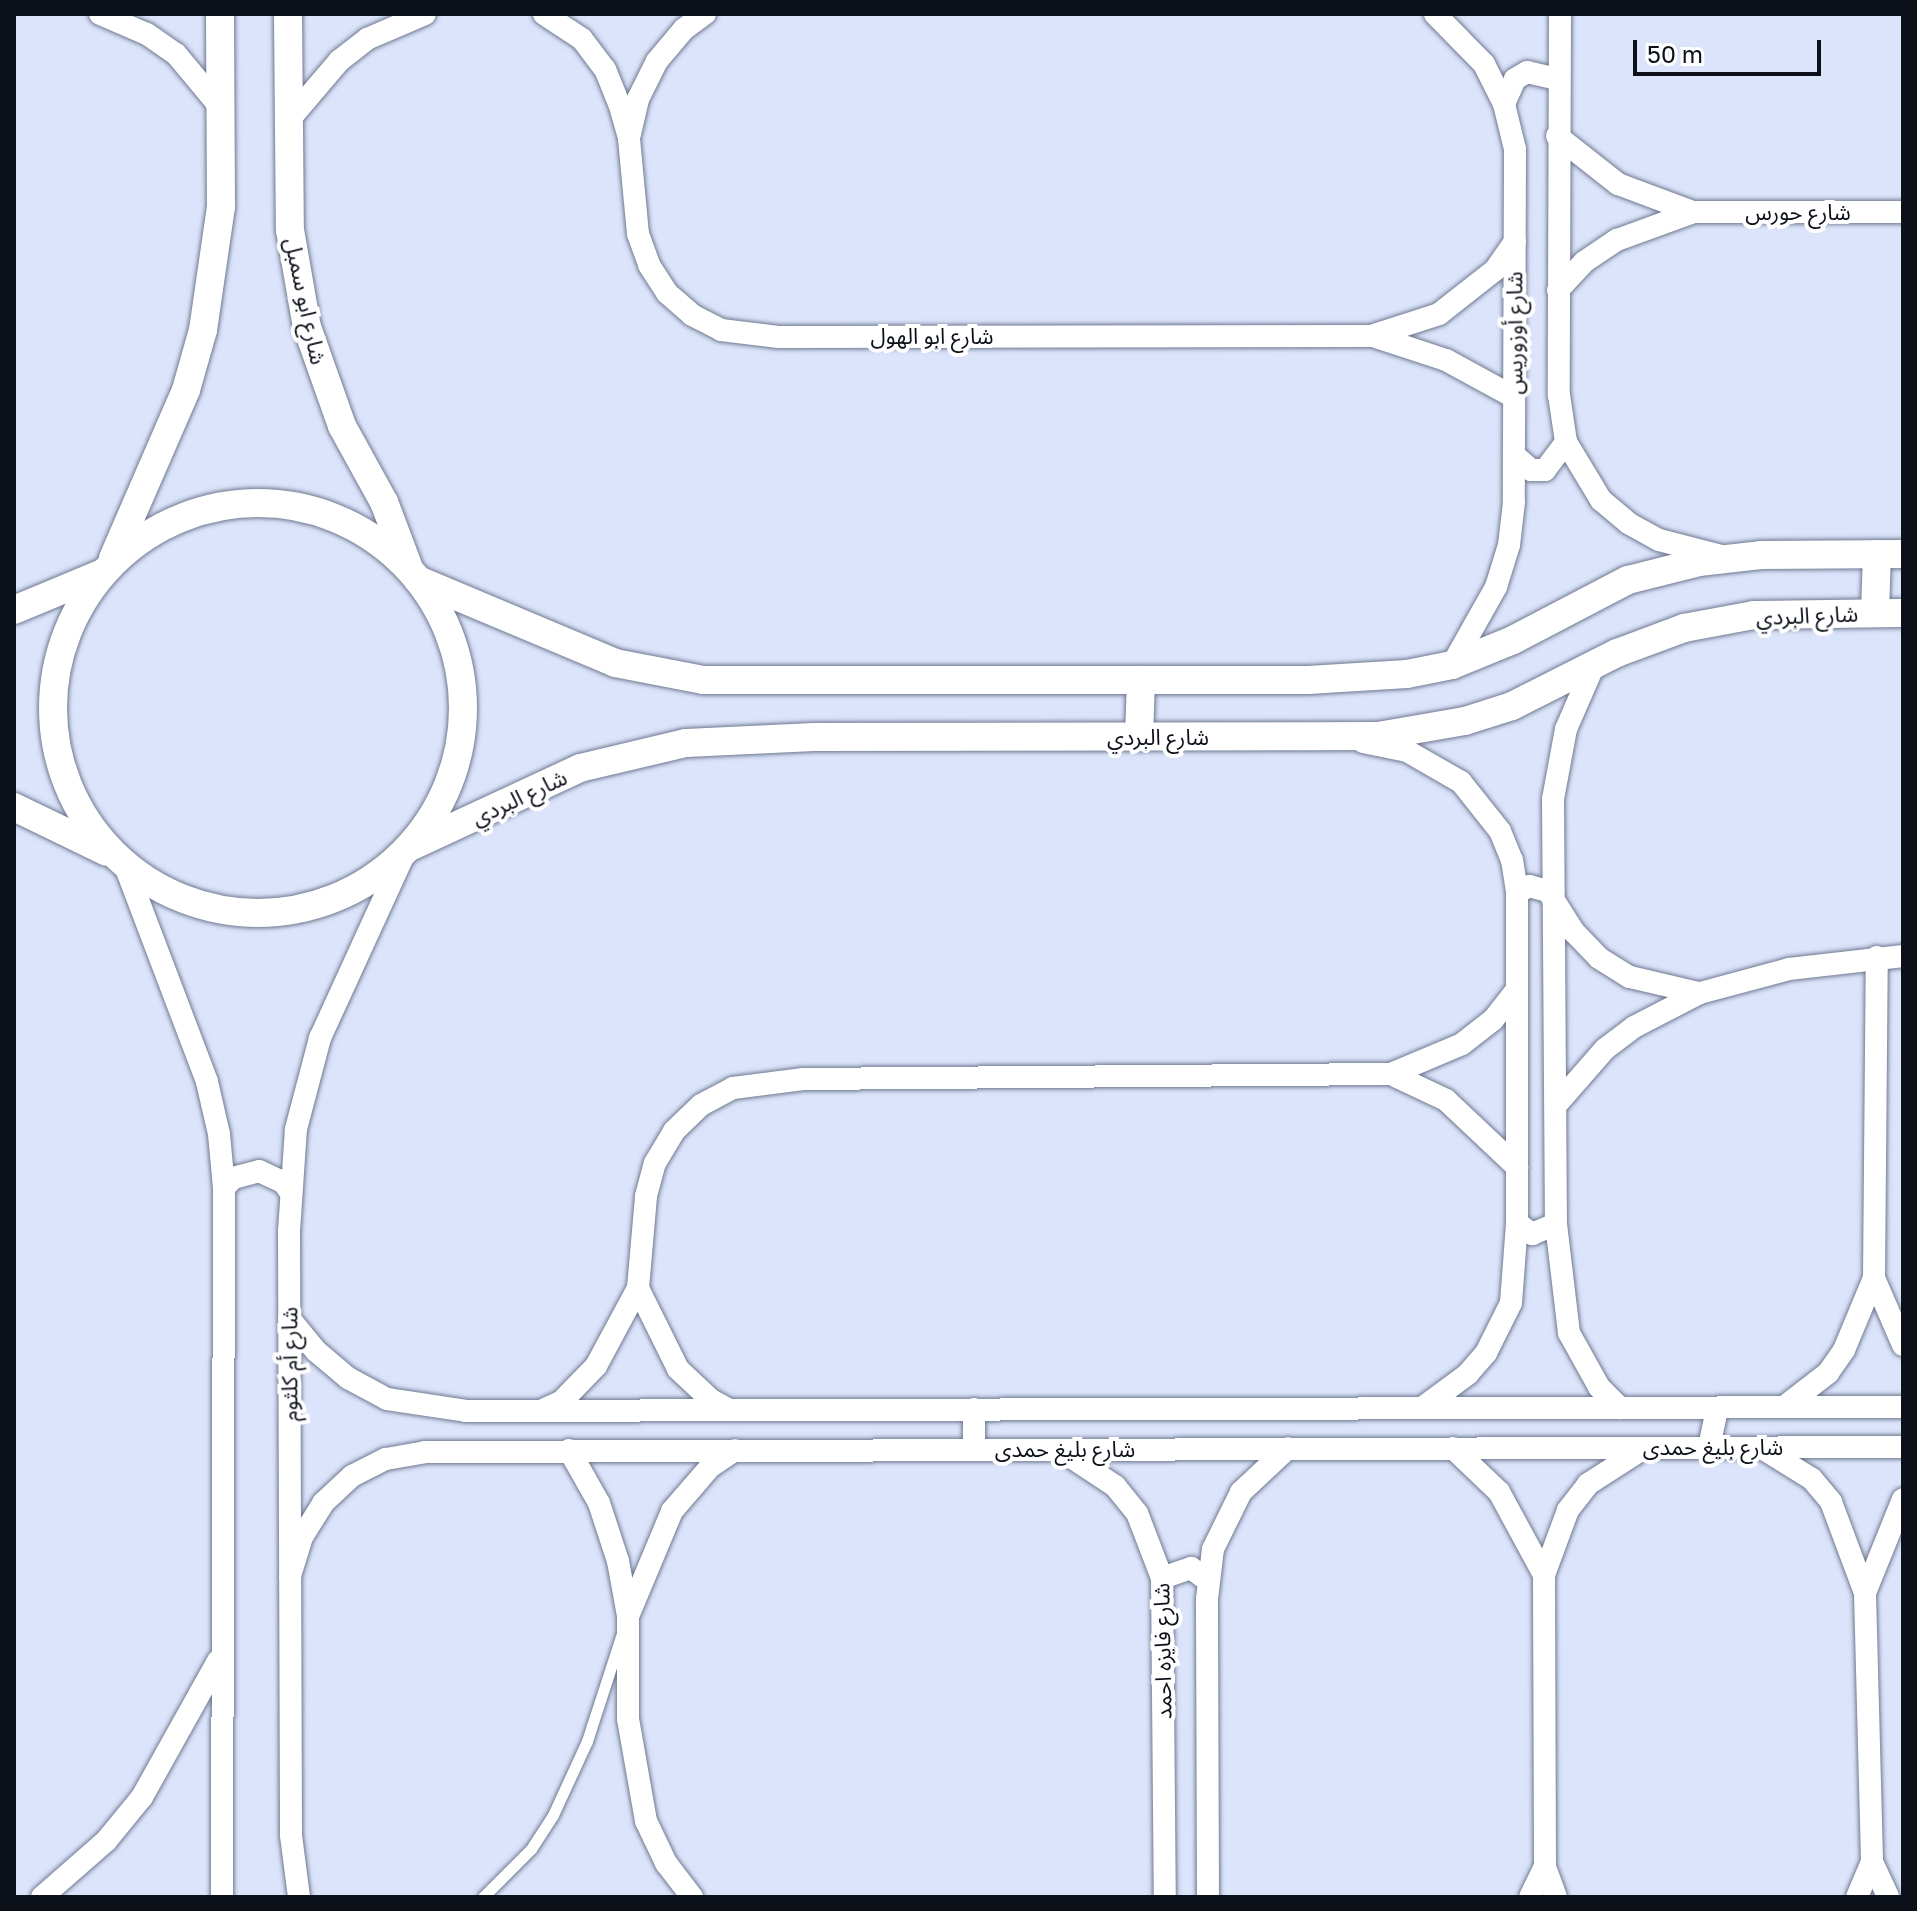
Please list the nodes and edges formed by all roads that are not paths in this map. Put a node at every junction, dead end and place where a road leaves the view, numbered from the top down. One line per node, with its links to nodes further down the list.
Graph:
1 (100, 14): 11 (street)
2 (220, 14): 11 (street)
3 (288, 14): 12 (street, شارع ابو سمبل)
4 (425, 14): 12 (street)
5 (544, 14): 14 (street, شارع ابو الهول)
6 (705, 14): 14 (street, شارع ابو الهول)
7 (1435, 14): 10 (street, شارع أوزوريس)
8 (1560, 14): 9 (street, شارع أوزوريس)
9 (1557, 79): 10 (street); 13 (street, شارع أوزوريس)
10 (1504, 104): 17 (street, شارع أوزوريس)
11 (220, 107): 25 (street)
12 (288, 121): 26 (street, شارع ابو سمبل)
13 (1557, 136): 15 (street, شارع حورس); 18 (street, شارع أوزوريس)
14 (629, 139): 19 (street, شارع ابو الهول)
15 (1694, 212): 16 (street, شارع حورس); 18 (street, شارع حورس)
16 (1903, 212)
17 (1515, 241): 19 (street, شارع ابو الهول); 20 (street, شارع أوزوريس)
18 (1558, 290): 21 (street, شارع أوزوريس)
19 (1371, 336): 20 (street, شارع ابو الهول)
20 (1514, 397): 22 (street, شارع أوزوريس)
21 (1566, 442): 22 (street); 24 (street, شارع أوزوريس)
22 (1514, 455): 30 (street, شارع أوزوريس)
23 (1890, 554): 24 (street); 28 (street)
24 (1731, 558): 30 (street)
25 (106, 569): 26 (street); 27 (street); 37 (street)
26 (414, 574): 32 (street); 36 (street)
27 (14, 610)
28 (1875, 613): 29 (street, شارع البردي); 31 (street, شارع البردي)
29 (1903, 613)
30 (1452, 665): 32 (street)
31 (1593, 667): 34 (street, شارع البردي); 39 (street)
32 (1141, 680): 33 (street)
33 (1139, 737): 34 (street, شارع البردي); 36 (street, شارع البردي)
34 (1339, 737): 38 (street)
35 (14, 807): 37 (street)
36 (408, 849): 37 (street); 48 (street, شارع أم كلثوم)
37 (120, 860): 47 (street)
38 (1517, 893): 39 (street); 42 (street)
39 (1555, 902): 43 (street); 45 (street)
40 (1903, 956): 41 (street)
41 (1877, 957): 43 (street); 51 (street)
42 (1517, 989): 44 (street); 46 (street)
43 (1700, 993): 45 (street)
44 (1391, 1074): 46 (street); 52 (street)
45 (1556, 1105): 50 (street)
46 (1517, 1167): 49 (street)
47 (224, 1188): 48 (street); 82 (street)
48 (291, 1193): 53 (street, شارع أم كلثوم)
49 (1517, 1223): 50 (street); 57 (street)
50 (1556, 1224): 58 (street)
51 (1874, 1278): 54 (street); 55 (street)
52 (638, 1288): 61 (street); 63 (street)
53 (289, 1318): 62 (street, شارع بليغ حمدى); 77 (street, شارع أم كلثوم)
54 (1903, 1345)
55 (1784, 1407): 56 (street, شارع بليغ حمدى); 59 (street, شارع بليغ حمدى)
56 (1903, 1407)
57 (1422, 1408): 58 (street, شارع بليغ حمدى); 60 (street, شارع بليغ حمدى)
58 (1620, 1408): 59 (street, شارع بليغ حمدى)
59 (1717, 1408): 64 (street)
60 (974, 1409): 61 (street, شارع بليغ حمدى); 70 (street)
61 (731, 1410): 63 (street, شارع بليغ حمدى)
62 (466, 1411): 63 (street, شارع بليغ حمدى); 72 (street)
63 (542, 1411)
64 (1709, 1447): 65 (street, شارع بليغ حمدى); 69 (street, شارع بليغ حمدى)
65 (1761, 1447): 66 (street, شارع بليغ حمدى); 80 (street)
66 (1903, 1447)
67 (1288, 1448): 68 (street, شارع بليغ حمدى); 71 (street, شارع بليغ حمدى); 79 (street, شارع فايزه احمد)
68 (1453, 1448): 69 (street, شارع بليغ حمدى); 76 (street)
69 (1645, 1448): 76 (street)
70 (974, 1449): 71 (street, شارع بليغ حمدى); 74 (street, شارع بليغ حمدى)
71 (1058, 1449): 78 (street, شارع فايزه احمد)
72 (468, 1450): 73 (street, شارع بليغ حمدى); 77 (street, شارع بليغ حمدى)
73 (569, 1450): 74 (street, شارع بليغ حمدى); 81 (street)
74 (735, 1450): 81 (street)
75 (1903, 1499): 80 (street)
76 (1544, 1575): 84 (street)
77 (290, 1576): 88 (street, شارع أم كلثوم)
78 (1162, 1578): 79 (street); 91 (street, شارع فايزه احمد)
79 (1208, 1581): 85 (street, شارع فايزه احمد)
80 (1865, 1593): 83 (street)
81 (628, 1616): 89 (lane); 90 (street)
82 (221, 1656): 86 (street); 87 (street)
83 (1872, 1862): 95 (street); 96 (street)
84 (1545, 1866): 93 (street); 94 (street)
85 (1208, 1888): 92 (street)
86 (42, 1897)
87 (222, 1897)
88 (299, 1897)
89 (483, 1897)
90 (692, 1897)
91 (1165, 1897)
92 (1222, 1897)
93 (1530, 1897)
94 (1556, 1897)
95 (1857, 1897)
96 (1888, 1897)

